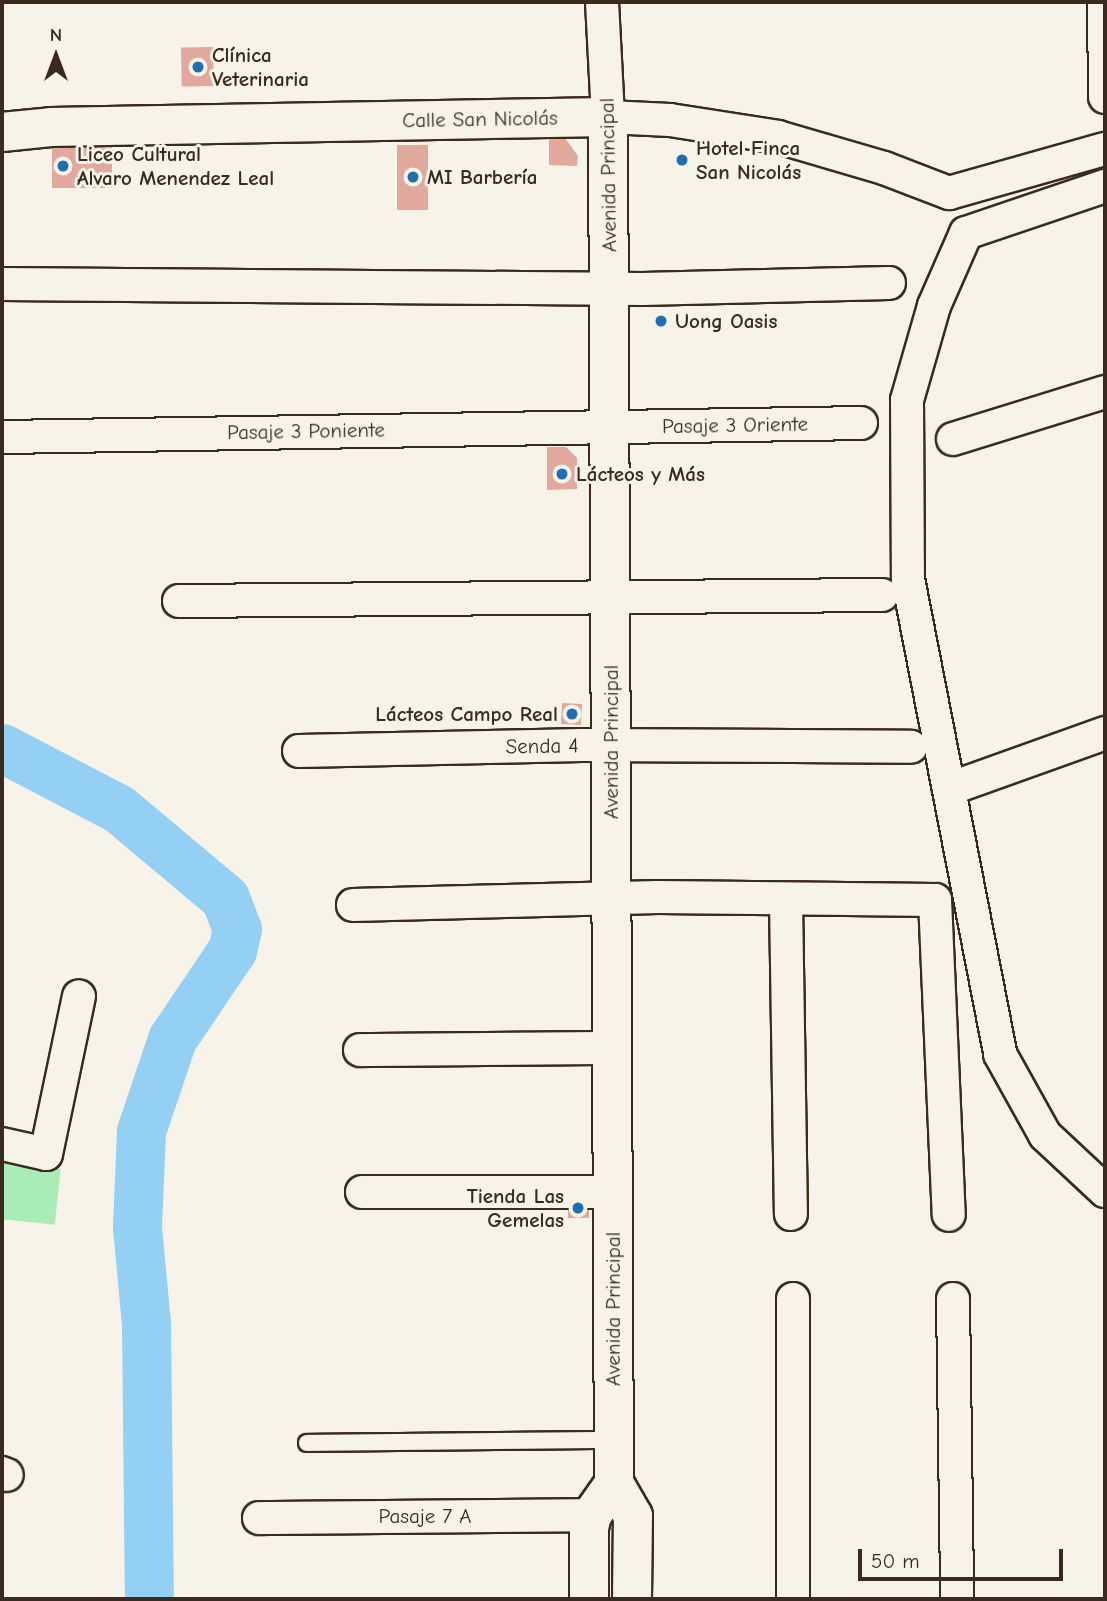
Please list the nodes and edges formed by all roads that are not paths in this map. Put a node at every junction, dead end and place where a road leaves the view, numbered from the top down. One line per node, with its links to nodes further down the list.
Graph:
1 (602, 2): 4 (street, Avenida Principal)
2 (1104, 2): 3 (street)
3 (1105, 97)
4 (608, 117): 5 (street, Calle San Nicolás); 8 (street, Calle San Nicolás); 12 (street, Avenida Principal)
5 (2, 132)
6 (1105, 149): 8 (street)
7 (1105, 186): 9 (street)
8 (949, 193): 9 (street)
9 (966, 233): 25 (street)
10 (889, 283): 12 (street)
11 (2, 284): 12 (street)
12 (609, 289): 15 (street, Avenida Principal)
13 (1105, 392): 17 (street)
14 (861, 423): 15 (street, Pasaje 3 Oriente)
15 (609, 427): 16 (street, Pasaje 3 Poniente); 19 (street, Avenida Principal)
16 (2, 437)
17 (953, 439)
18 (883, 594): 19 (street)
19 (610, 596): 20 (street); 22 (street, Avenida Principal)
20 (179, 601)
21 (1105, 733): 25 (street)
22 (611, 746): 23 (street, Senda 4); 24 (street, Senda 4); 26 (street, Avenida Principal)
23 (911, 747)
24 (299, 751)
25 (949, 789): 33 (street)
26 (611, 899): 27 (street); 28 (street); 30 (street, Avenida Principal)
27 (786, 901): 36 (street); 37 (street)
28 (353, 905)
29 (79, 996): 32 (street)
30 (612, 1048): 31 (street); 35 (street, Avenida Principal)
31 (360, 1050)
32 (2, 1144)
33 (1105, 1191)
34 (362, 1192): 35 (street)
35 (613, 1192): 40 (street, Avenida Principal)
36 (791, 1214)
37 (949, 1215)
38 (793, 1299): 47 (street)
39 (953, 1299): 48 (street)
40 (614, 1440): 41 (lane); 42 (street, Avenida Principal)
41 (307, 1443)
42 (614, 1483): 43 (street); 46 (street, Avenida Principal)
43 (592, 1515): 44 (street, Pasaje 7 A); 45 (street)
44 (258, 1518)
45 (589, 1599)
46 (632, 1599)
47 (793, 1599)
48 (957, 1599)

